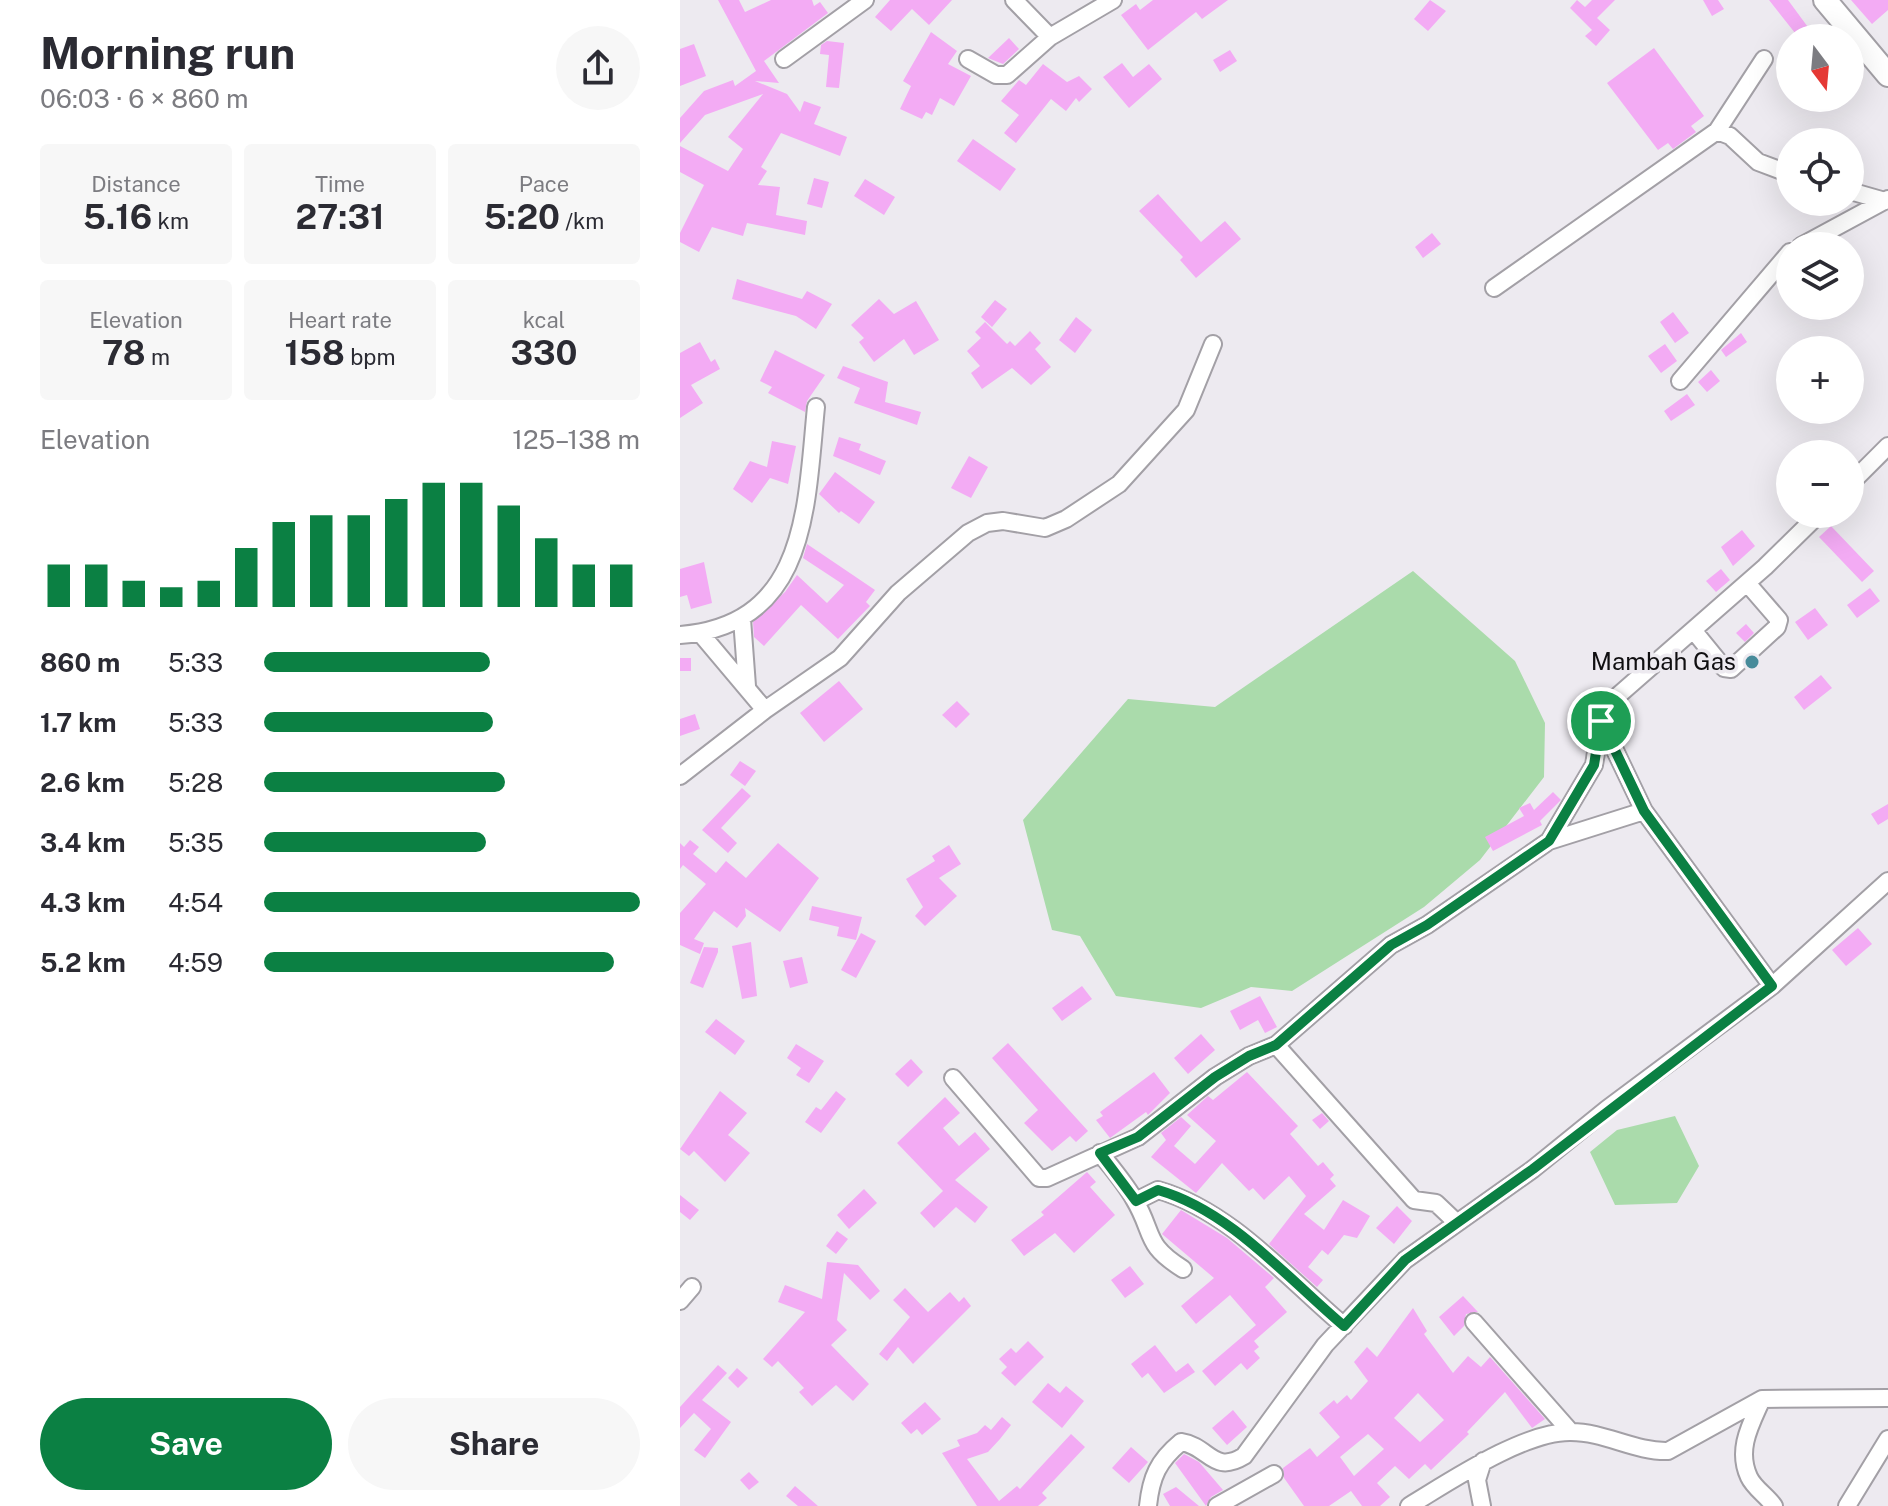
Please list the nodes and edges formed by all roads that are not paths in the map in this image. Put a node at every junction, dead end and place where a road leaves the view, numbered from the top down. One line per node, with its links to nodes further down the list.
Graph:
1 (865, 0): 6 (street)
2 (1014, 0): 5 (street)
3 (1113, 0): 5 (street)
4 (1825, 0): 9 (main road)
5 (1050, 37): 7 (street)
6 (784, 59)
7 (968, 59)
8 (1764, 59): 10 (street)
9 (1885, 65)
10 (1717, 131): 11 (street); 16 (street)
11 (1776, 169)
12 (1864, 194): 13 (street)
13 (1887, 200): 14 (street)
14 (1827, 232)
15 (1776, 268): 18 (street)
16 (1494, 288)
17 (1213, 344): 29 (street)
18 (1680, 381)
19 (816, 407): 24 (street)
20 (1888, 446): 21 (street)
21 (1864, 470)
22 (1804, 528): 23 (street)
23 (1747, 583): 25 (street); 25 (street)
24 (742, 619): 26 (street); 28 (street)
25 (1693, 630): 30 (street)
26 (701, 634): 27 (street); 28 (street)
27 (680, 635)
28 (747, 686): 29 (street)
29 (765, 710): 31 (street)
30 (1601, 721): 32 (street); 33 (street)
31 (680, 776)
32 (1644, 811): 33 (street); 35 (street)
33 (1549, 841): 36 (street)
34 (1888, 881): 35 (street)
35 (1772, 986): 40 (street)
36 (1276, 1045): 38 (street); 40 (street)
37 (953, 1078): 38 (street)
38 (1100, 1153): 39 (street)
39 (1136, 1201): 41 (street); 45 (street)
40 (1456, 1222): 45 (street)
41 (1183, 1269)
42 (692, 1287): 43 (street)
43 (680, 1301)
44 (1474, 1322): 48 (street)
45 (1344, 1326): 54 (street)
46 (1888, 1398): 47 (street)
47 (1762, 1399): 48 (street); 58 (street)
48 (1570, 1431): 50 (street)
49 (1888, 1439): 59 (street)
50 (1483, 1461): 52 (street); 53 (street)
51 (1274, 1474): 55 (street)
52 (1458, 1475): 53 (street); 56 (street)
53 (1477, 1480): 57 (street)
54 (1148, 1506)
55 (1217, 1506)
56 (1409, 1506)
57 (1482, 1506)
58 (1774, 1506)
59 (1847, 1506)

